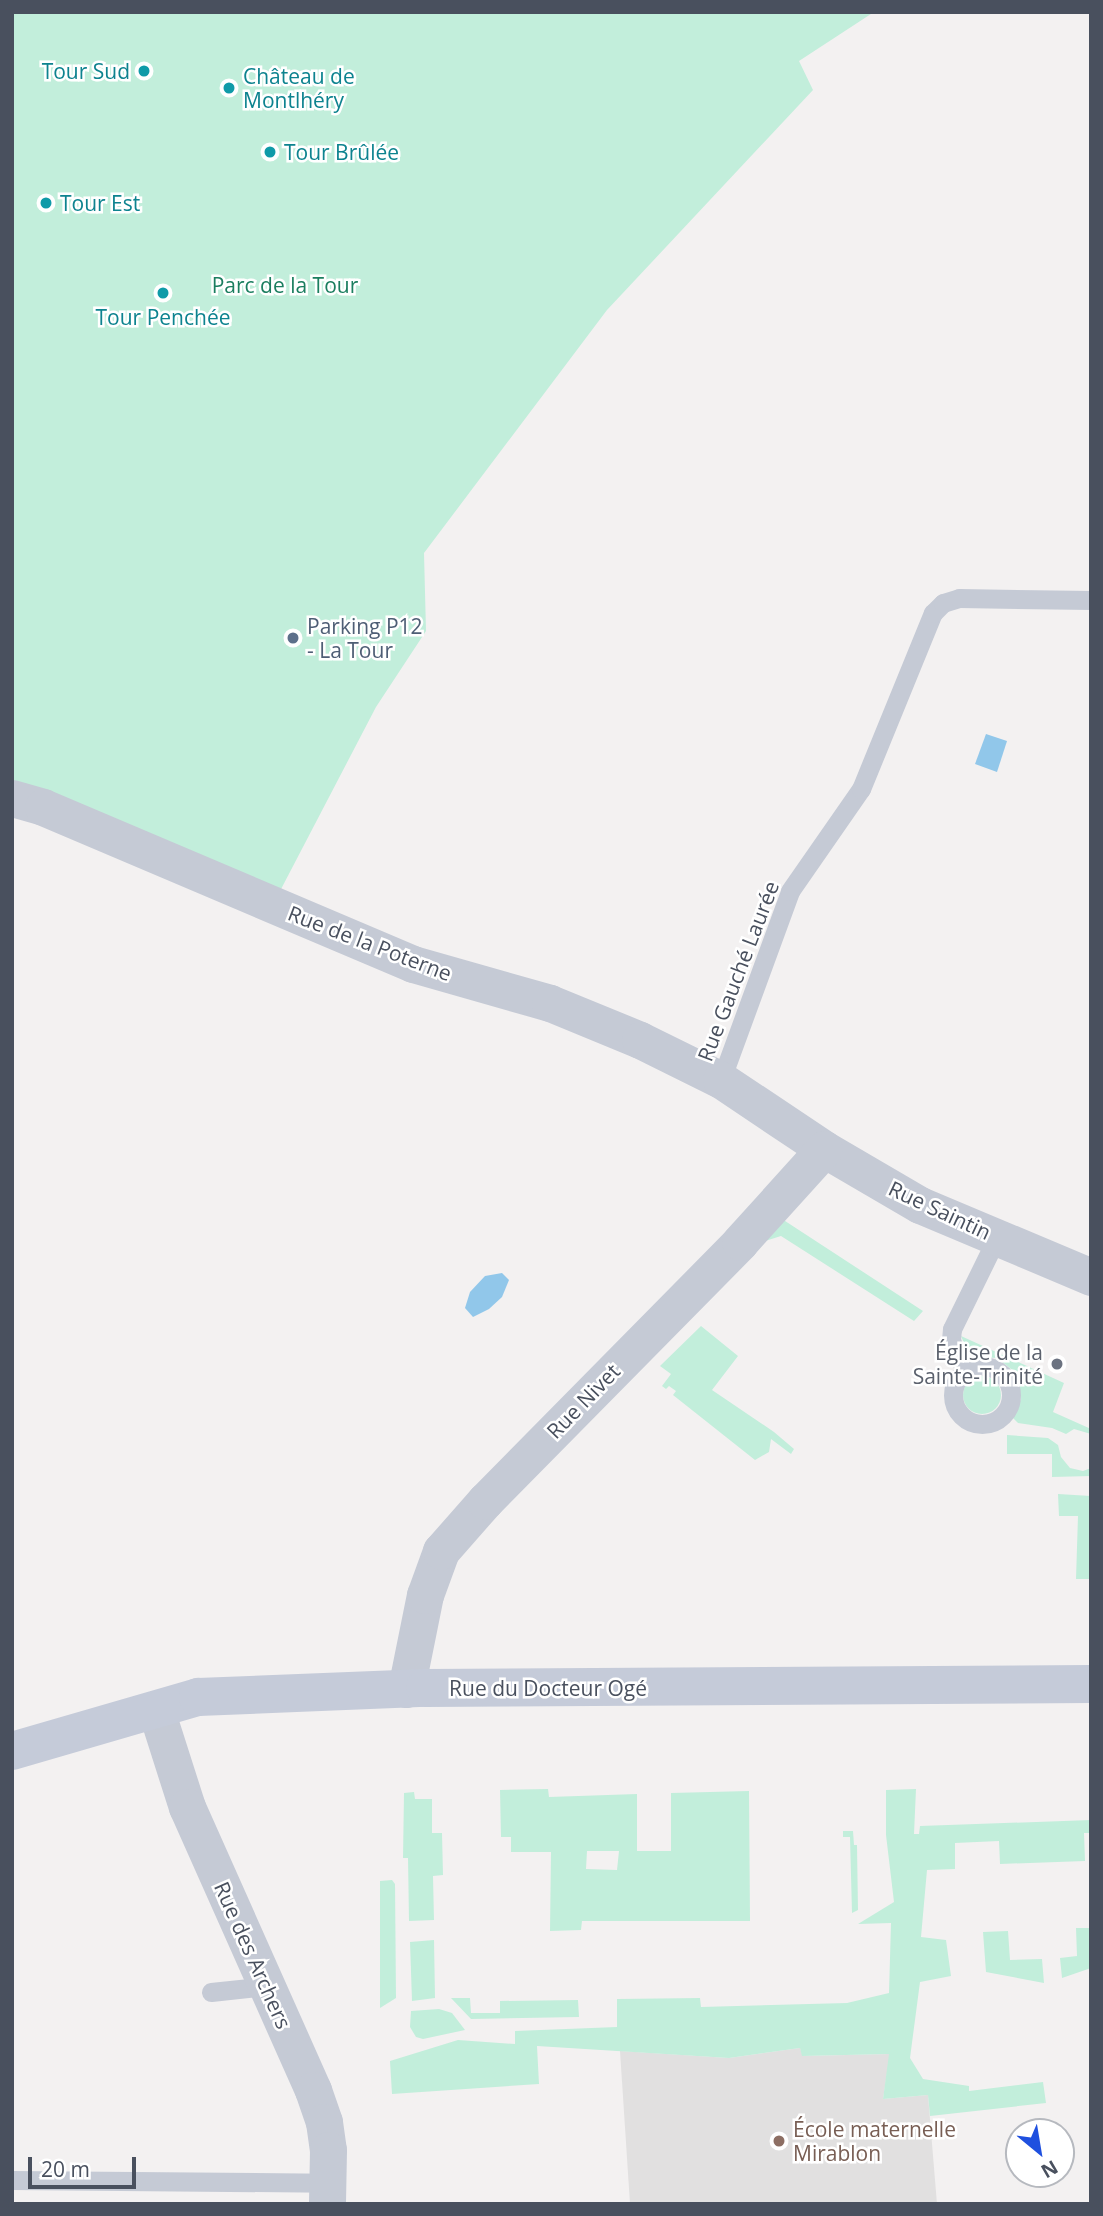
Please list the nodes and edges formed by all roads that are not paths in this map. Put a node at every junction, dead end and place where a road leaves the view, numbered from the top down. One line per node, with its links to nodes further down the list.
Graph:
1 (1091, 600): 3 (lane, Rue Gauché Laurée)
2 (13, 798): 3 (street, Rue de la Poterne)
3 (721, 1080): 4 (street, Rue de la Poterne)
4 (810, 1140): 5 (street, Rue Saintin); 9 (street, Rue Nivet)
5 (997, 1237): 6 (street, Rue Saintin); 7 (lane)
6 (1091, 1277)
7 (966, 1370)
8 (1091, 1684): 9 (main road, Rue du Docteur Ogé)
9 (406, 1689): 10 (main road, Rue du Docteur Ogé)
10 (156, 1710): 11 (main road, Rue du Docteur Ogé); 12 (street, Rue des Archers)
11 (12, 1751)
12 (267, 1986): 13 (lane); 15 (street, Rue des Archers)
13 (211, 1992)
14 (12, 2180): 15 (lane)
15 (327, 2194)

